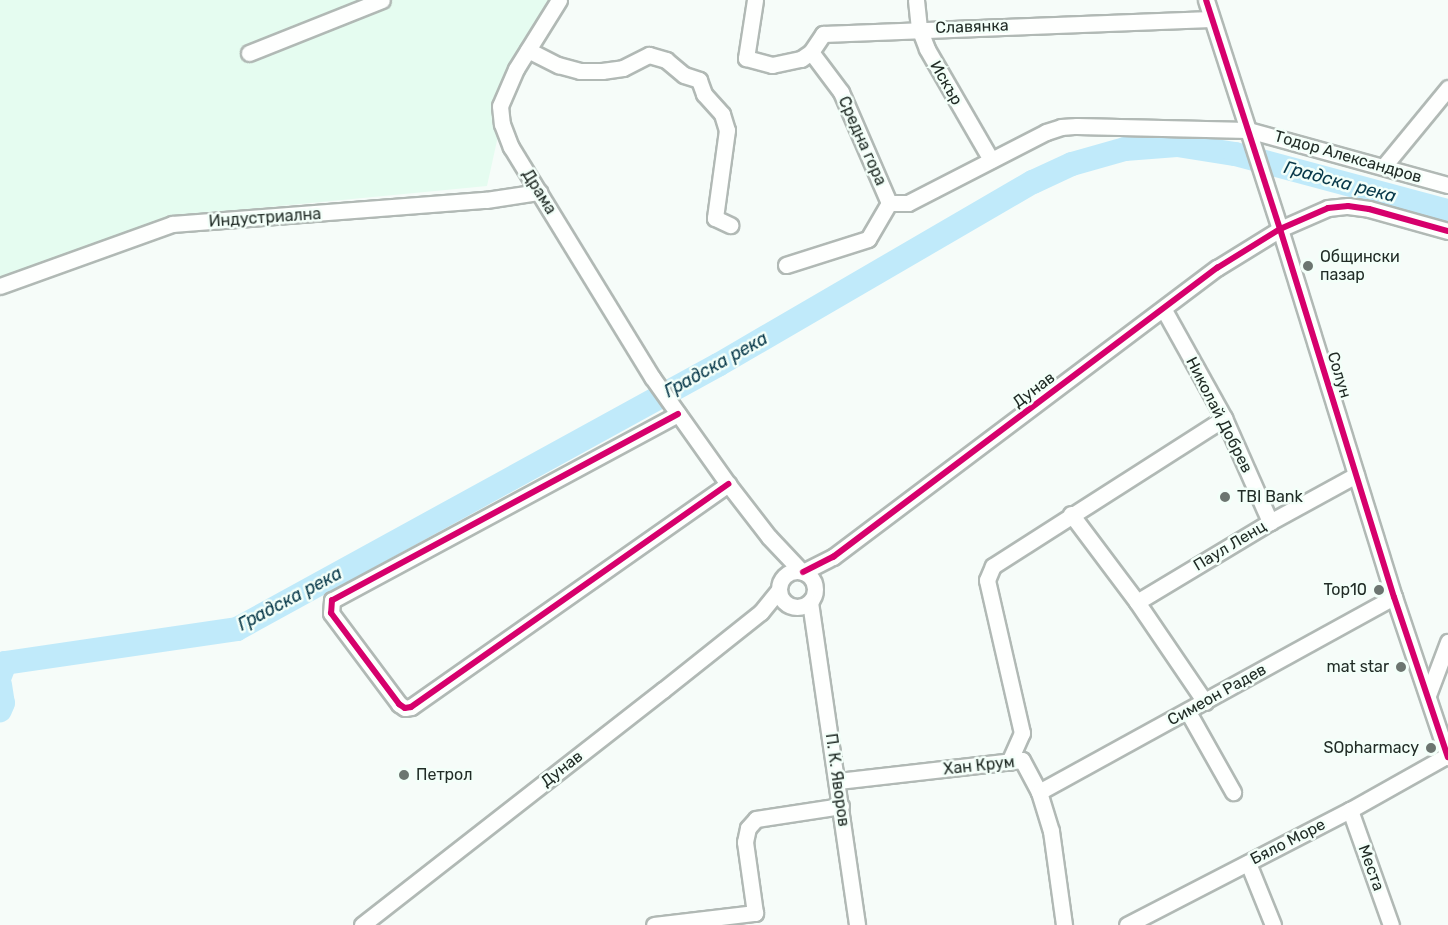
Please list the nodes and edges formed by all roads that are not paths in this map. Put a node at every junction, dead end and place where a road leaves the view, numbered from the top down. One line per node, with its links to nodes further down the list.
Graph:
1 (382, 0): 10 (street)
2 (559, 0): 8 (street, Драма)
3 (755, 0): 9 (street, Славянка)
4 (916, 0): 7 (street, Искър)
5 (1206, 0): 6 (street, Солун)
6 (1212, 19): 7 (street, Славянка); 12 (street, Солун)
7 (919, 28): 9 (street, Славянка); 13 (street, Искър)
8 (528, 50): 16 (street, Драма); 18 (street)
9 (811, 52): 17 (street, Средна гора)
10 (249, 53)
11 (1448, 88): 14 (street)
12 (1248, 130): 13 (street, Тодор Александров); 14 (street, Тодор Александров); 19 (street, Солун)
13 (991, 160): 17 (street, Тодор Александров)
14 (1384, 166): 15 (street, Тодор Александров)
15 (1448, 185)
16 (539, 192): 22 (street, Индустриална); 24 (street, Драма)
17 (889, 203): 21 (street)
18 (730, 225)
19 (1280, 229): 20 (street); 23 (street, Дунав); 26 (street, Солун)
20 (1448, 231)
21 (786, 265)
22 (0, 286)
23 (1164, 310): 25 (street, Николай Добрев); 31 (street, Дунав)
24 (678, 414): 27 (street, П. К. Яворов); 27 (street)
25 (1224, 418): 28 (street); 29 (street, Николай Добрев)
26 (1356, 475): 29 (street, Паул Ленц); 33 (street, Солун)
27 (728, 484): 30 (street, П. К. Яворов)
28 (1071, 514): 34 (street); 40 (street)
29 (1270, 522): 34 (street, Паул Ленц)
30 (769, 537): 31 (street, П. К. Яворов); 32 (street, П. К. Яворов)
31 (806, 575): 32 (street, Дунав); 32 (street)
32 (791, 596): 41 (street, П. К. Яворов); 47 (street, Дунав)
33 (1394, 597): 36 (street, Солун); 37 (street, Симеон Радев)
34 (1137, 602): 37 (street)
35 (1448, 642): 36 (street)
36 (1428, 695): 39 (street, Солун)
37 (1205, 702): 38 (street, Симеон Радев)
38 (1188, 712): 42 (street, Симеон Радев); 43 (street)
39 (1448, 756): 45 (street, Бяло Море)
40 (1009, 762): 41 (street, Хан Крум); 42 (street, Хан Крум)
41 (838, 781): 44 (street, П. К. Яворов)
42 (1039, 792): 50 (street, Хан Крум)
43 (1233, 792)
44 (841, 806): 48 (street); 49 (street, П. К. Яворов)
45 (1350, 810): 46 (street, Бяло Море); 53 (street, Места)
46 (1248, 863): 51 (street, Бяло Море); 52 (street)
47 (362, 925)
48 (654, 925)
49 (857, 925)
50 (1064, 925)
51 (1127, 925)
52 (1273, 925)
53 (1391, 925)

